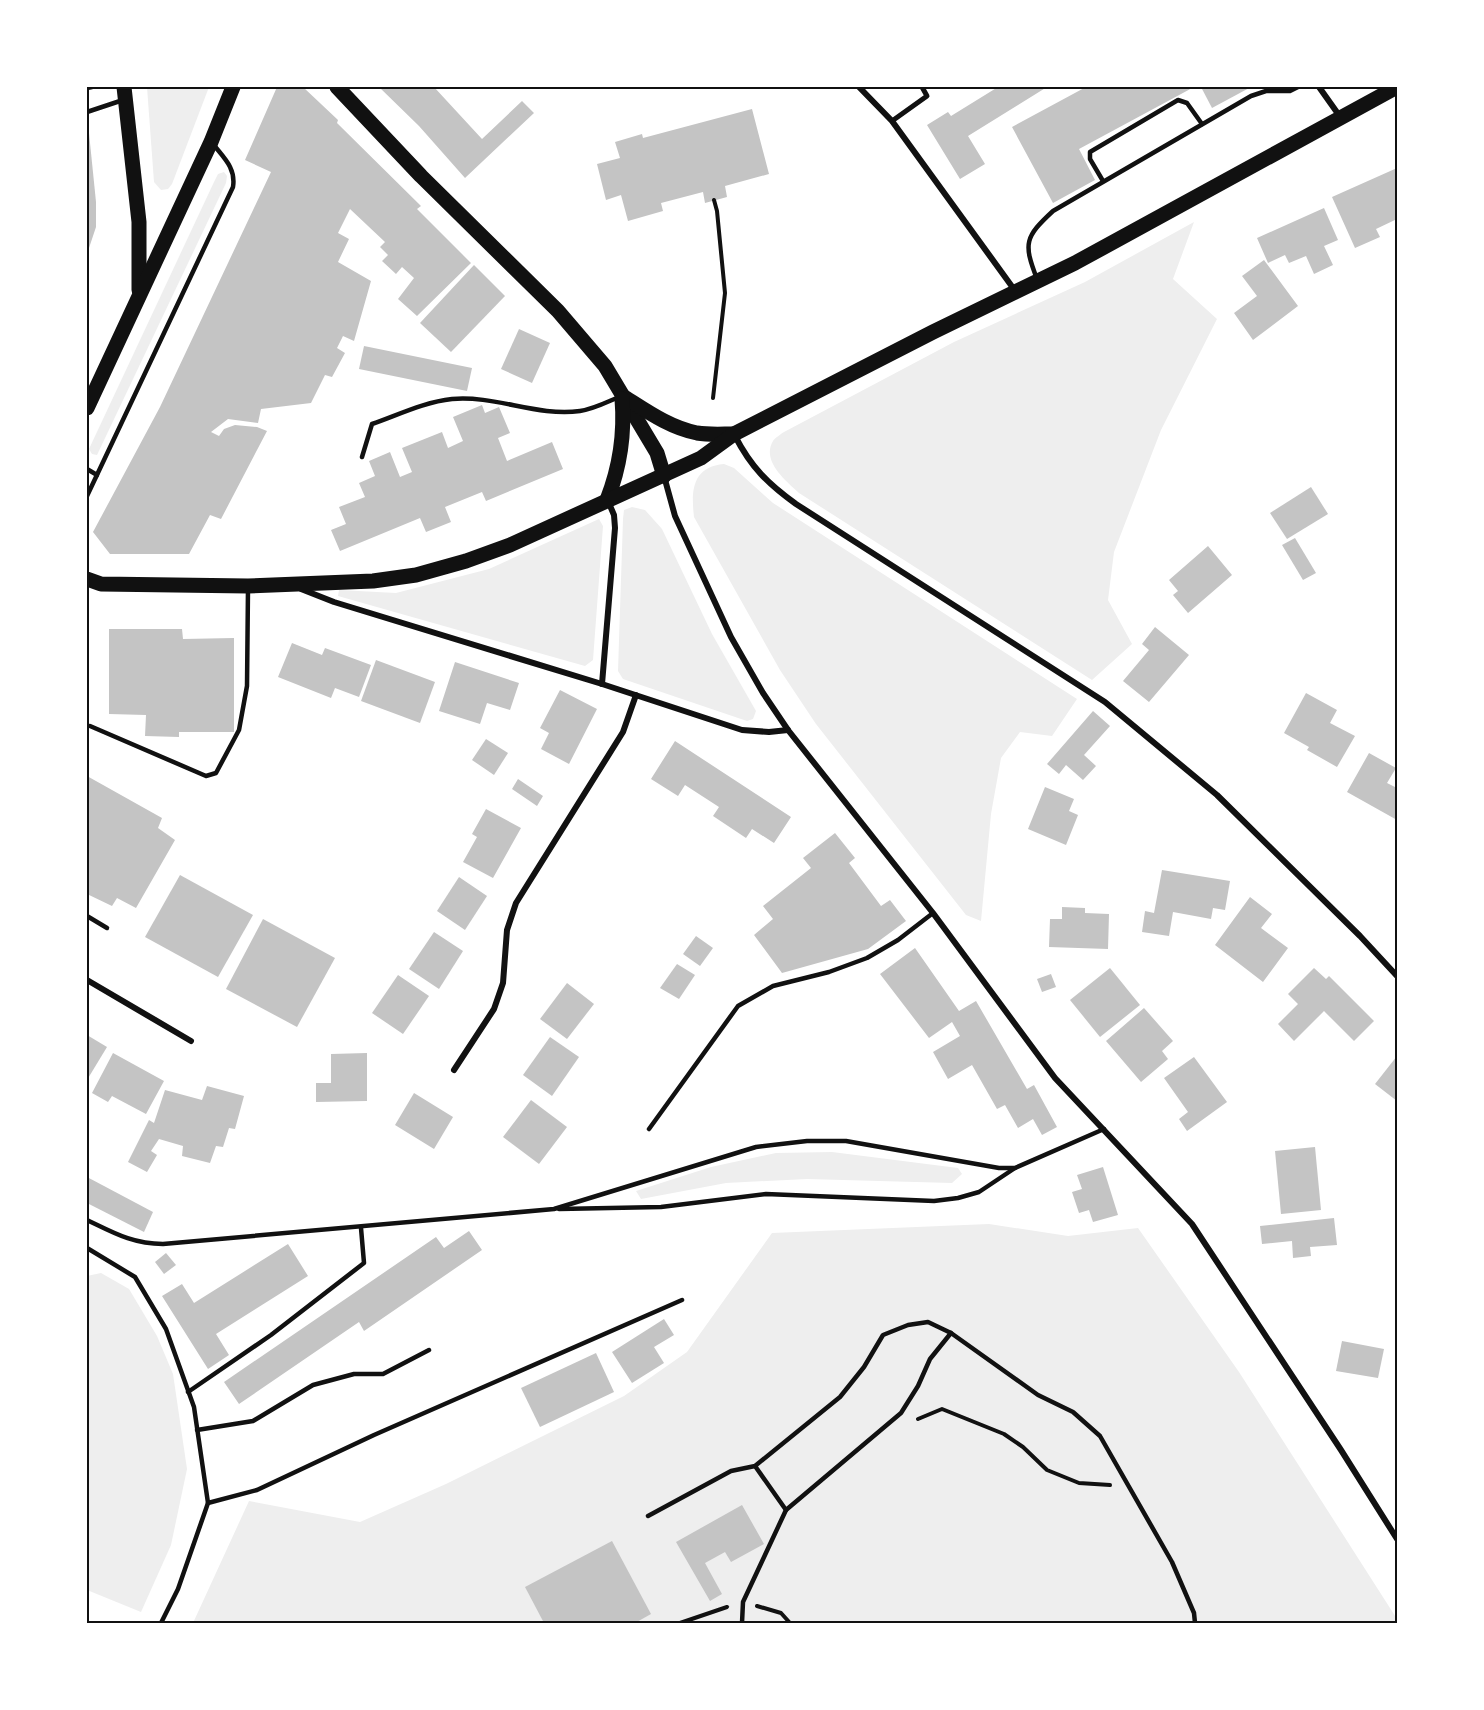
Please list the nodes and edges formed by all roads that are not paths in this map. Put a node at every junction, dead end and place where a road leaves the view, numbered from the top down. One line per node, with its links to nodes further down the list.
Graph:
1 (92, 87): 9 (lane)
2 (232, 87): 15 (main road)
3 (337, 87): 20 (main road)
4 (859, 87): 13 (street)
5 (922, 87): 13 (street)
6 (1298, 87): 14 (lane)
7 (1319, 87): 12 (street)
8 (1397, 87): 12 (main road)
9 (87, 88)
10 (125, 93): 11 (lane); 19 (main road)
11 (87, 112)
12 (1341, 118): 17 (main road)
13 (892, 121): 18 (street)
14 (1202, 124): 16 (lane); 16 (lane)
15 (211, 142): 19 (main road); 25 (lane)
16 (1103, 182): 17 (lane)
17 (1038, 282): 18 (main road)
18 (1016, 292): 22 (main road)
19 (139, 297): 21 (main road)
20 (622, 396): 22 (main road); 23 (lane); 26 (main road); 28 (main road)
21 (87, 408)
22 (735, 434): 26 (main road); 39 (street)
23 (362, 457)
24 (87, 469): 25 (lane)
25 (97, 475): 27 (lane)
26 (664, 476): 28 (main road); 35 (street)
27 (87, 496)
28 (607, 500): 30 (main road); 32 (street)
29 (92, 583): 31 (main road)
30 (291, 585): 31 (main road); 32 (street)
31 (248, 586): 34 (lane)
32 (602, 684): 33 (street)
33 (636, 695): 35 (street); 42 (street)
34 (90, 726)
35 (788, 729): 36 (street)
36 (933, 913): 43 (lane); 44 (street)
37 (87, 916): 38 (lane)
38 (108, 928)
39 (1397, 976)
40 (87, 980): 41 (street)
41 (190, 1041)
42 (454, 1070)
43 (649, 1129)
44 (1104, 1129): 45 (lane); 59 (street)
45 (1015, 1168): 46 (lane); 46 (lane)
46 (554, 1209): 48 (lane)
47 (87, 1220): 48 (lane)
48 (361, 1228): 53 (lane)
49 (87, 1248): 53 (lane)
50 (682, 1300): 56 (lane)
51 (951, 1333): 55 (lane); 57 (lane); 62 (lane)
52 (429, 1350): 54 (lane)
53 (188, 1392): 54 (lane)
54 (197, 1430): 56 (lane)
55 (756, 1466): 57 (lane); 58 (lane)
56 (208, 1503): 60 (lane)
57 (786, 1510): 61 (lane)
58 (648, 1516)
59 (1397, 1539)
60 (161, 1623)
61 (742, 1623)
62 (1194, 1623)

